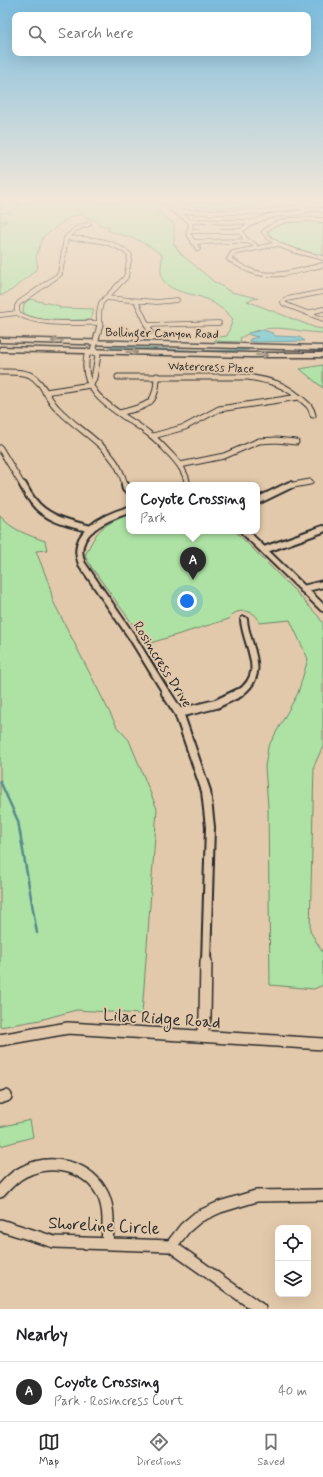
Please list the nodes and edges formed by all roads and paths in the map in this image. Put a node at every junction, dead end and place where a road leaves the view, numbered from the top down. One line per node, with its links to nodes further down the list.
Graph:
1 (62, 263): 10 (street)
2 (129, 263): 6 (street)
3 (237, 263): 4 (street)
4 (323, 265)
5 (323, 292): 11 (street)
6 (105, 298): 8 (street); 14 (street)
7 (177, 300): 8 (street)
8 (136, 301): 16 (street)
9 (323, 309): 11 (street)
10 (17, 313): 12 (street); 14 (street)
11 (307, 313): 13 (street)
12 (0, 315)
13 (323, 319)
14 (100, 323): 19 (street)
15 (219, 323): 16 (street)
16 (148, 325): 17 (street)
17 (150, 331)
18 (0, 340): 19 (main road, Bollinger Canyon Road, one-way to 18)
19 (96, 342): 20 (main road, Bollinger Canyon Road); 22 (street)
20 (323, 348)
21 (0, 349): 22 (main road, Bollinger Canyon Road)
22 (93, 351): 23 (main road, Bollinger Canyon Road, one-way to 23); 27 (street); 27 (street)
23 (323, 355)
24 (0, 372): 28 (street)
25 (157, 376): 26 (street, Watercress Place); 29 (street, Watercress Place); 30 (street)
26 (118, 377)
27 (91, 385): 28 (street); 30 (street)
28 (45, 392): 38 (street)
29 (299, 397): 31 (street, Watercress Place); 32 (street)
30 (119, 413): 32 (street)
31 (313, 415)
32 (153, 436): 35 (street)
33 (296, 442): 35 (street)
34 (0, 448): 41 (street)
35 (180, 465): 36 (street)
36 (187, 482)
37 (310, 482): 39 (street)
38 (126, 489)
39 (260, 500)
40 (126, 511): 41 (street, Rosincress Drive)
41 (91, 529): 49 (street, Rosincress Drive)
42 (323, 529): 44 (street)
43 (247, 534): 44 (street)
44 (264, 550): 46 (street)
45 (323, 584): 46 (street)
46 (303, 589): 47 (street)
47 (323, 608)
48 (244, 620): 49 (street)
49 (179, 713): 50 (street, Rosincress Drive)
50 (202, 1036): 51 (street, Lilac Ridge Road); 52 (street, Lilac Ridge Road)
51 (0, 1040)
52 (323, 1044)
53 (0, 1192): 56 (street)
54 (323, 1195): 57 (street)
55 (0, 1225): 56 (street, Shoreline Circle)
56 (107, 1244): 57 (street, Shoreline Circle)
57 (171, 1246): 58 (street, Shoreline Circle)
58 (260, 1309)

